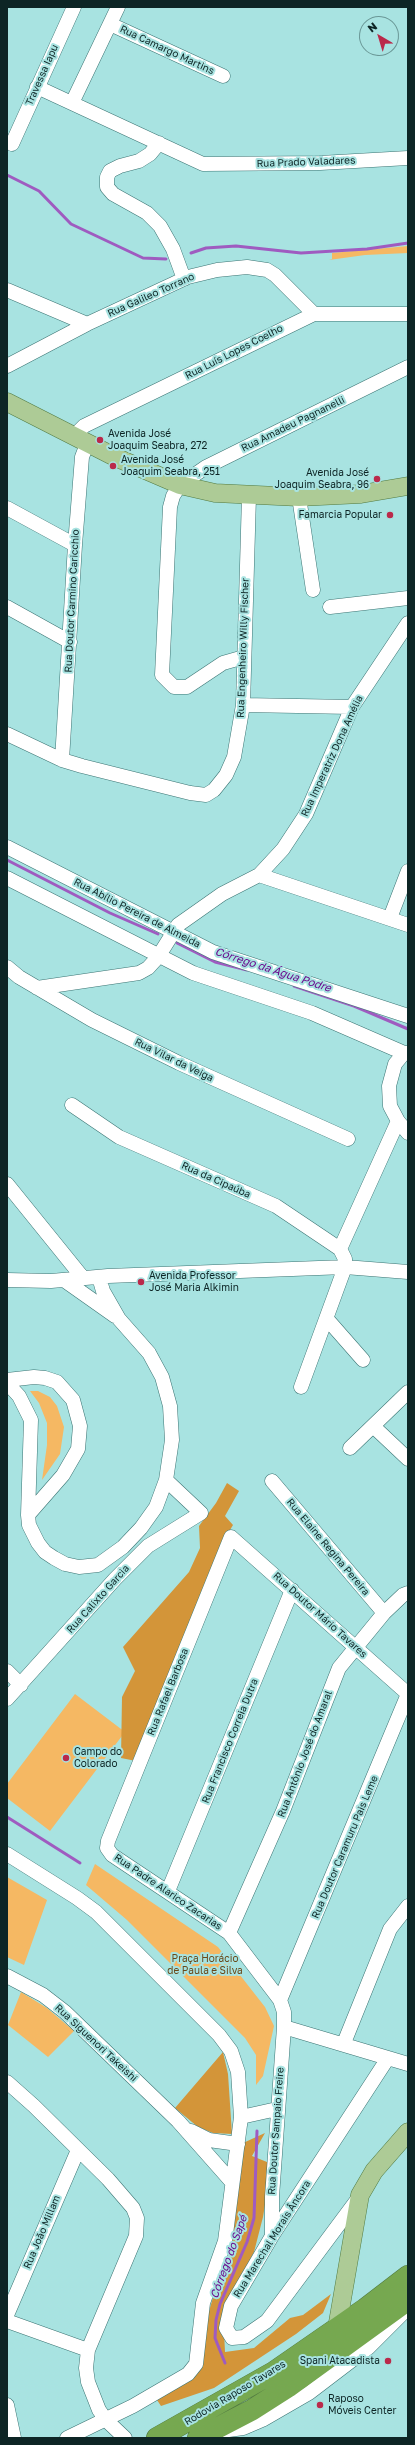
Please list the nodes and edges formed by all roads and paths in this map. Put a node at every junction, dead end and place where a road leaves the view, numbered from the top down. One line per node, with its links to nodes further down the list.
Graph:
1 (74, 7): 5 (street, Travessa Iapu)
2 (118, 7): 3 (street)
3 (110, 24): 4 (street, Rua Camargo Martins); 6 (street)
4 (223, 76)
5 (37, 87): 6 (street); 8 (street, Travessa Iapu)
6 (72, 103): 7 (street)
7 (159, 143): 9 (street, Rua Prado Valadares); 10 (street)
8 (12, 144)
9 (408, 158)
10 (184, 279): 12 (street, Rua Galileo Torrano); 14 (street, Rua Galileo Torrano)
11 (7, 290): 14 (street)
12 (314, 314): 13 (street, Rua Luís Lopes Coelho); 18 (street, Rua Luís Lopes Coelho)
13 (408, 314)
14 (87, 324): 15 (street, Rua Galileo Torrano)
15 (7, 366)
16 (408, 367): 19 (street, Rua Amadeu Pagnanelli)
17 (7, 402): 18 (main road)
18 (80, 440): 19 (main road); 24 (street, Rua Doutor Carmino Caricchio)
19 (180, 485): 21 (main road); 31 (street)
20 (408, 486): 22 (main road)
21 (249, 496): 22 (main road); 31 (street, Rua Engenheiro Willy Fischer)
22 (299, 497): 25 (street)
23 (7, 508): 24 (street)
24 (75, 545): 30 (street, Rua Doutor Carmino Caricchio)
25 (313, 590)
26 (408, 598): 28 (street)
27 (7, 607): 30 (street)
28 (330, 607)
29 (408, 623): 33 (street, Rua Imperatriz Dona Amélia)
30 (70, 642): 35 (street, Rua Doutor Carmino Caricchio)
31 (244, 657): 32 (street, Rua Engenheiro Willy Fischer)
32 (243, 705): 33 (street); 35 (street, Rua Engenheiro Willy Fischer)
33 (352, 708): 38 (street, Rua Imperatriz Dona Amélia)
34 (7, 734): 35 (street, Rua Engenheiro Willy Fischer)
35 (62, 760)
36 (7, 847): 42 (street, Rua Abílio Pereira de Almeida)
37 (408, 871): 40 (street)
38 (259, 876): 40 (street); 42 (street, Rua Imperatriz Dona Amélia)
39 (7, 878): 43 (street)
40 (390, 918): 41 (street)
41 (408, 924)
42 (172, 930): 43 (street, Rua Imperatriz Dona Amélia); 46 (street, Rua Abílio Pereira de Almeida)
43 (158, 957): 45 (street, Rua Imperatriz Dona Amélia); 47 (street)
44 (7, 967): 45 (street, Rua Vilar da Veiga)
45 (37, 988): 51 (street, Rua Vilar da Veiga)
46 (408, 1016)
47 (406, 1053): 49 (street)
48 (72, 1106): 53 (street, Rua da Cipaúba)
49 (398, 1121): 50 (street); 53 (street)
50 (408, 1133)
51 (348, 1139)
52 (7, 1184): 57 (street)
53 (340, 1249): 54 (street)
54 (345, 1267): 55 (street); 56 (street); 61 (street)
55 (408, 1272)
56 (99, 1277): 57 (street); 60 (street)
57 (83, 1278): 59 (street)
58 (7, 1280): 59 (street)
59 (64, 1280): 60 (street)
60 (119, 1319): 69 (street)
61 (327, 1319): 62 (street); 64 (street)
62 (363, 1360)
63 (7, 1381): 71 (street); 71 (street)
64 (301, 1387)
65 (408, 1392): 66 (street)
66 (373, 1426): 67 (street); 68 (street)
67 (350, 1448)
68 (408, 1460)
69 (166, 1480): 71 (street); 78 (street, Rua Calixto Garcia)
70 (272, 1481): 75 (street, Rua Elaine Regina Pereira)
71 (28, 1515)
72 (231, 1537): 73 (street, Rua Doutor Mário Tavares); 81 (street, Rua Rafael Barbosa)
73 (292, 1590): 76 (street, Rua Doutor Mário Tavares); 83 (street, Rua Francisco Correia Dutra)
74 (407, 1593): 75 (street, Rua Antônio José do Amaral)
75 (384, 1613): 76 (street, Rua Antônio José do Amaral)
76 (354, 1646): 79 (street, Rua Doutor Mário Tavares); 85 (street, Rua Antônio José do Amaral)
77 (7, 1671): 78 (street)
78 (21, 1685): 80 (street, Rua Calixto Garcia)
79 (408, 1694): 87 (street, Rua Doutor Caramuru Pais Leme)
80 (7, 1699)
81 (108, 1848): 83 (street, Rua Padre Alarico Zacarias)
82 (7, 1854): 94 (street)
83 (168, 1891): 85 (street, Rua Padre Alarico Zacarias)
84 (408, 1906): 89 (street)
85 (229, 1933): 87 (street, Rua Padre Alarico Zacarias)
86 (7, 1976): 95 (street, Rua Siguenori Takeishi)
87 (280, 2000): 88 (street, Rua Padre Alarico Zacarias)
88 (284, 2027): 89 (street); 93 (street, Rua Doutor Sampaio Freire)
89 (344, 2043): 90 (street)
90 (388, 2058): 91 (street); 101 (street, Rua Marechal Morais Âncora)
91 (408, 2064)
92 (7, 2083): 98 (street)
93 (277, 2109): 94 (street); 101 (street, Rua Doutor Sampaio Freire)
94 (241, 2117): 97 (street)
95 (178, 2121): 97 (street, Rua Siguenori Takeishi); 99 (street, Rua Siguenori Takeishi)
96 (408, 2132): 100 (main road)
97 (238, 2144): 99 (street)
98 (78, 2150): 107 (street, Rua João Millam); 110 (street)
99 (232, 2181): 112 (street)
100 (360, 2196): 101 (street, Rua Marechal Morais Âncora); 103 (main road)
101 (272, 2236)
102 (408, 2276): 106 (highway, Rodovia Raposo Tavares)
103 (346, 2286): 106 (main road); 109 (main road)
104 (408, 2300): 113 (highway, Rodovia Raposo Tavares)
105 (408, 2308): 113 (street)
106 (365, 2309): 109 (highway, Rodovia Raposo Tavares)
107 (7, 2315)
108 (7, 2320): 110 (street)
109 (337, 2328): 118 (highway, Rodovia Raposo Tavares)
110 (88, 2350): 112 (street)
111 (7, 2405): 114 (street)
112 (106, 2420): 115 (street); 116 (street); 117 (street)
113 (202, 2436)
114 (14, 2438)
115 (67, 2438)
116 (112, 2438)
117 (125, 2438)
118 (158, 2438)

